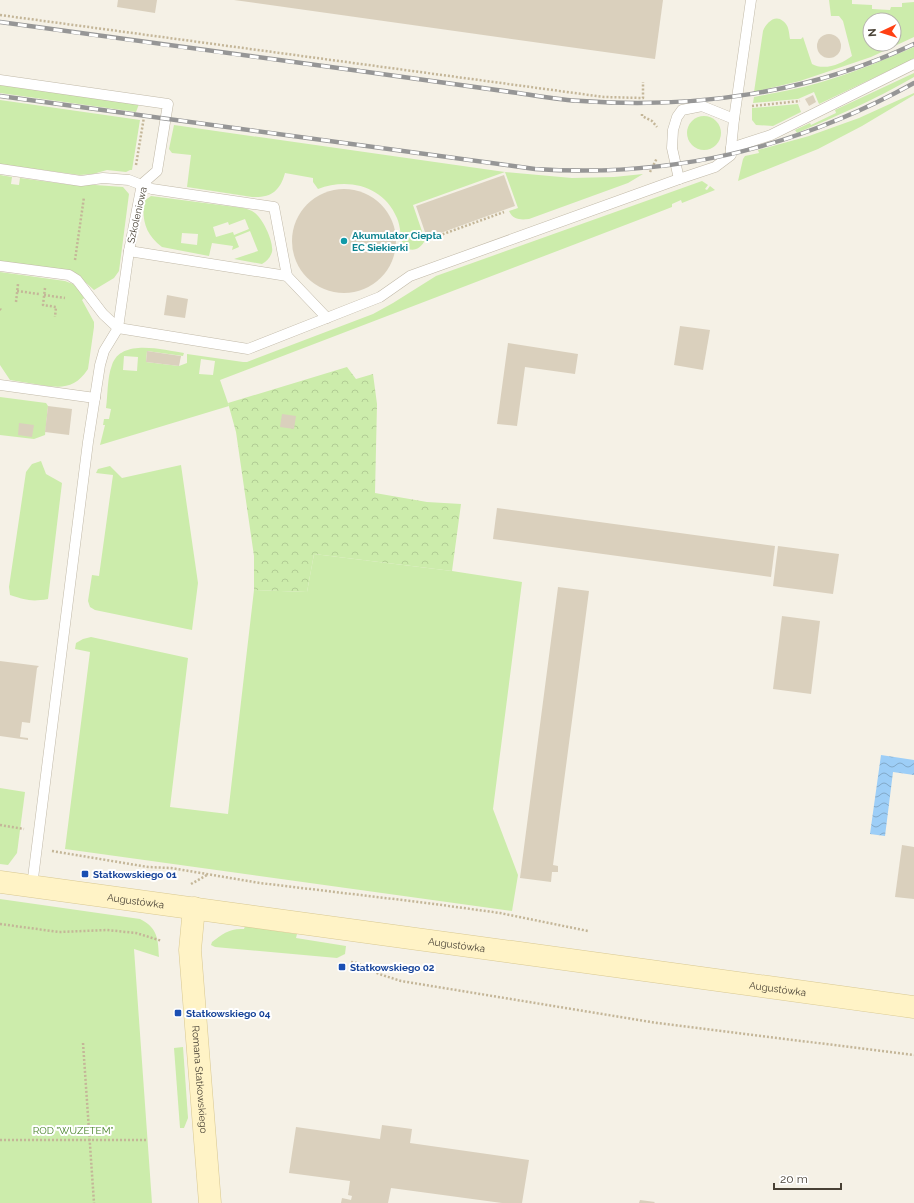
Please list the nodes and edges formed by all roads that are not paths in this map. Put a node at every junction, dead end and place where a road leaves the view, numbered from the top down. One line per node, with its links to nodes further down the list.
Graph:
1 (751, 0): 4 (lane)
2 (914, 64): 5 (lane)
3 (0, 80): 8 (lane, Szkoleniowa)
4 (734, 119): 5 (lane); 7 (lane)
5 (731, 148): 7 (lane)
6 (0, 170): 8 (lane)
7 (679, 179): 12 (lane)
8 (142, 184): 9 (lane, Szkoleniowa); 11 (lane)
9 (129, 252): 11 (lane); 13 (lane, Szkoleniowa)
10 (0, 266): 13 (lane)
11 (287, 276): 12 (lane)
12 (327, 318): 13 (lane)
13 (118, 328): 15 (lane, Szkoleniowa)
14 (0, 385): 15 (lane)
15 (95, 398): 17 (lane, Szkoleniowa)
16 (0, 882): 17 (street, Augustówka)
17 (32, 886): 18 (street, Augustówka)
18 (194, 908): 19 (street, Augustówka); 20 (street, Romana Statkowskiego)
19 (914, 1007)
20 (210, 1203)

